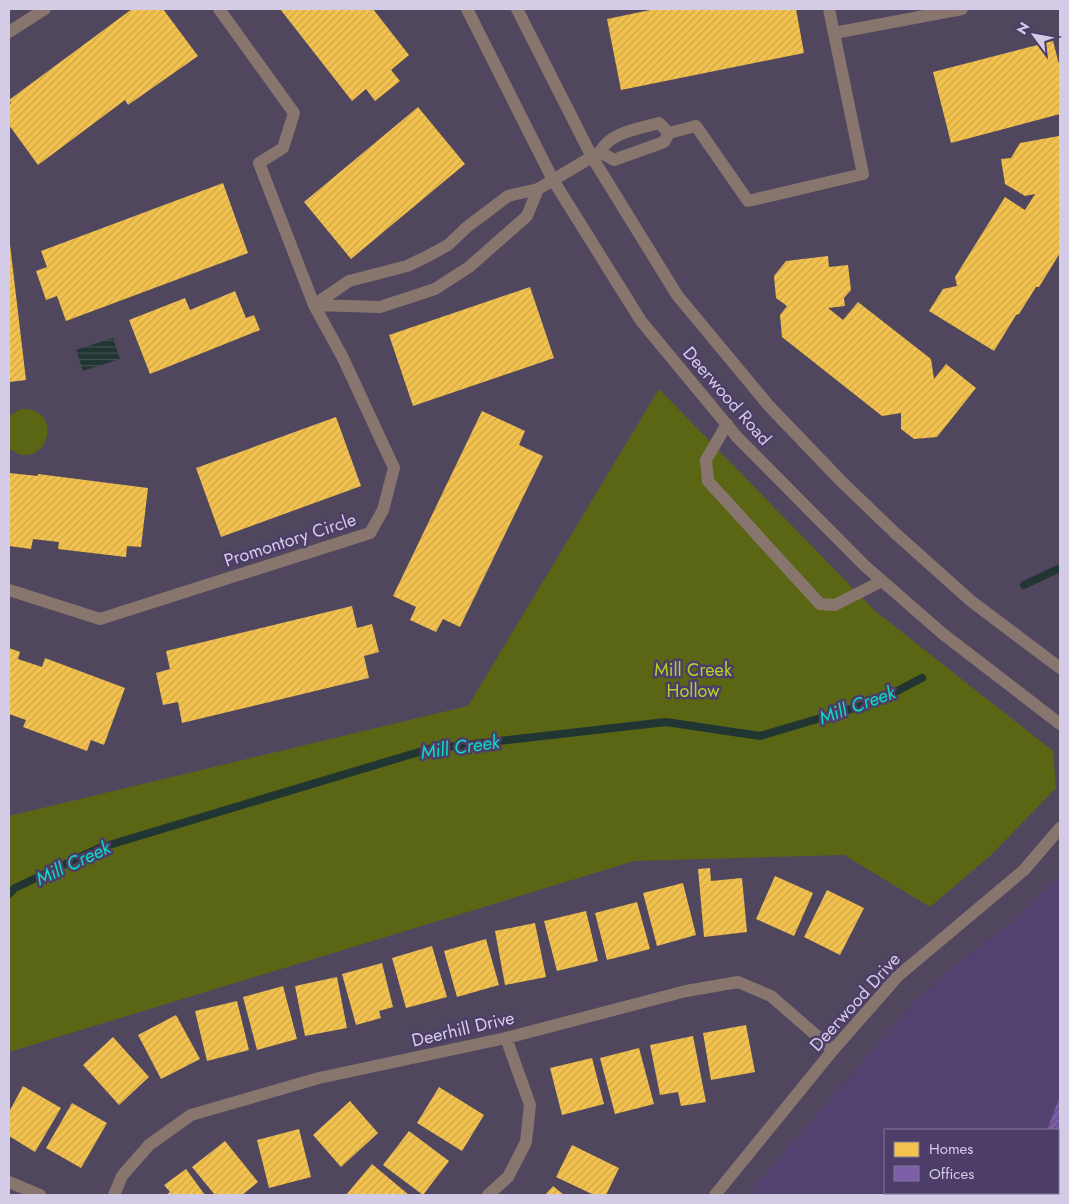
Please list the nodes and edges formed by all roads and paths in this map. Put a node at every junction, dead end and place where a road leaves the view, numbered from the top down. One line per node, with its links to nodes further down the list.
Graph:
1 (45, 9): 8 (street)
2 (219, 9): 14 (street, Promontory Circle)
3 (467, 9): 12 (street, Deerwood Road)
4 (516, 9): 11 (street, Deerwood Road)
5 (829, 9): 9 (street)
6 (962, 9): 7 (street)
7 (925, 12): 9 (street)
8 (9, 32)
9 (834, 32): 10 (street)
10 (669, 133): 11 (street); 11 (street)
11 (596, 155): 12 (street); 18 (street, Deerwood Road)
12 (553, 180): 13 (street); 15 (street, Deerwood Road)
13 (538, 188): 14 (street); 14 (street)
14 (314, 305): 17 (street, Promontory Circle)
15 (727, 424): 16 (street, Deerwood Road); 16 (street)
16 (882, 581): 19 (street, Deerwood Road)
17 (9, 590)
18 (1060, 668)
19 (1060, 724)
20 (1060, 828): 22 (street, Deerwood Drive)
21 (506, 1038): 22 (street, Deerhill Drive); 25 (street, Deerhill Drive); 26 (street)
22 (834, 1050): 27 (street, Deerwood Drive)
23 (9, 1182): 24 (street)
24 (40, 1195)
25 (114, 1195)
26 (488, 1195)
27 (715, 1195)

